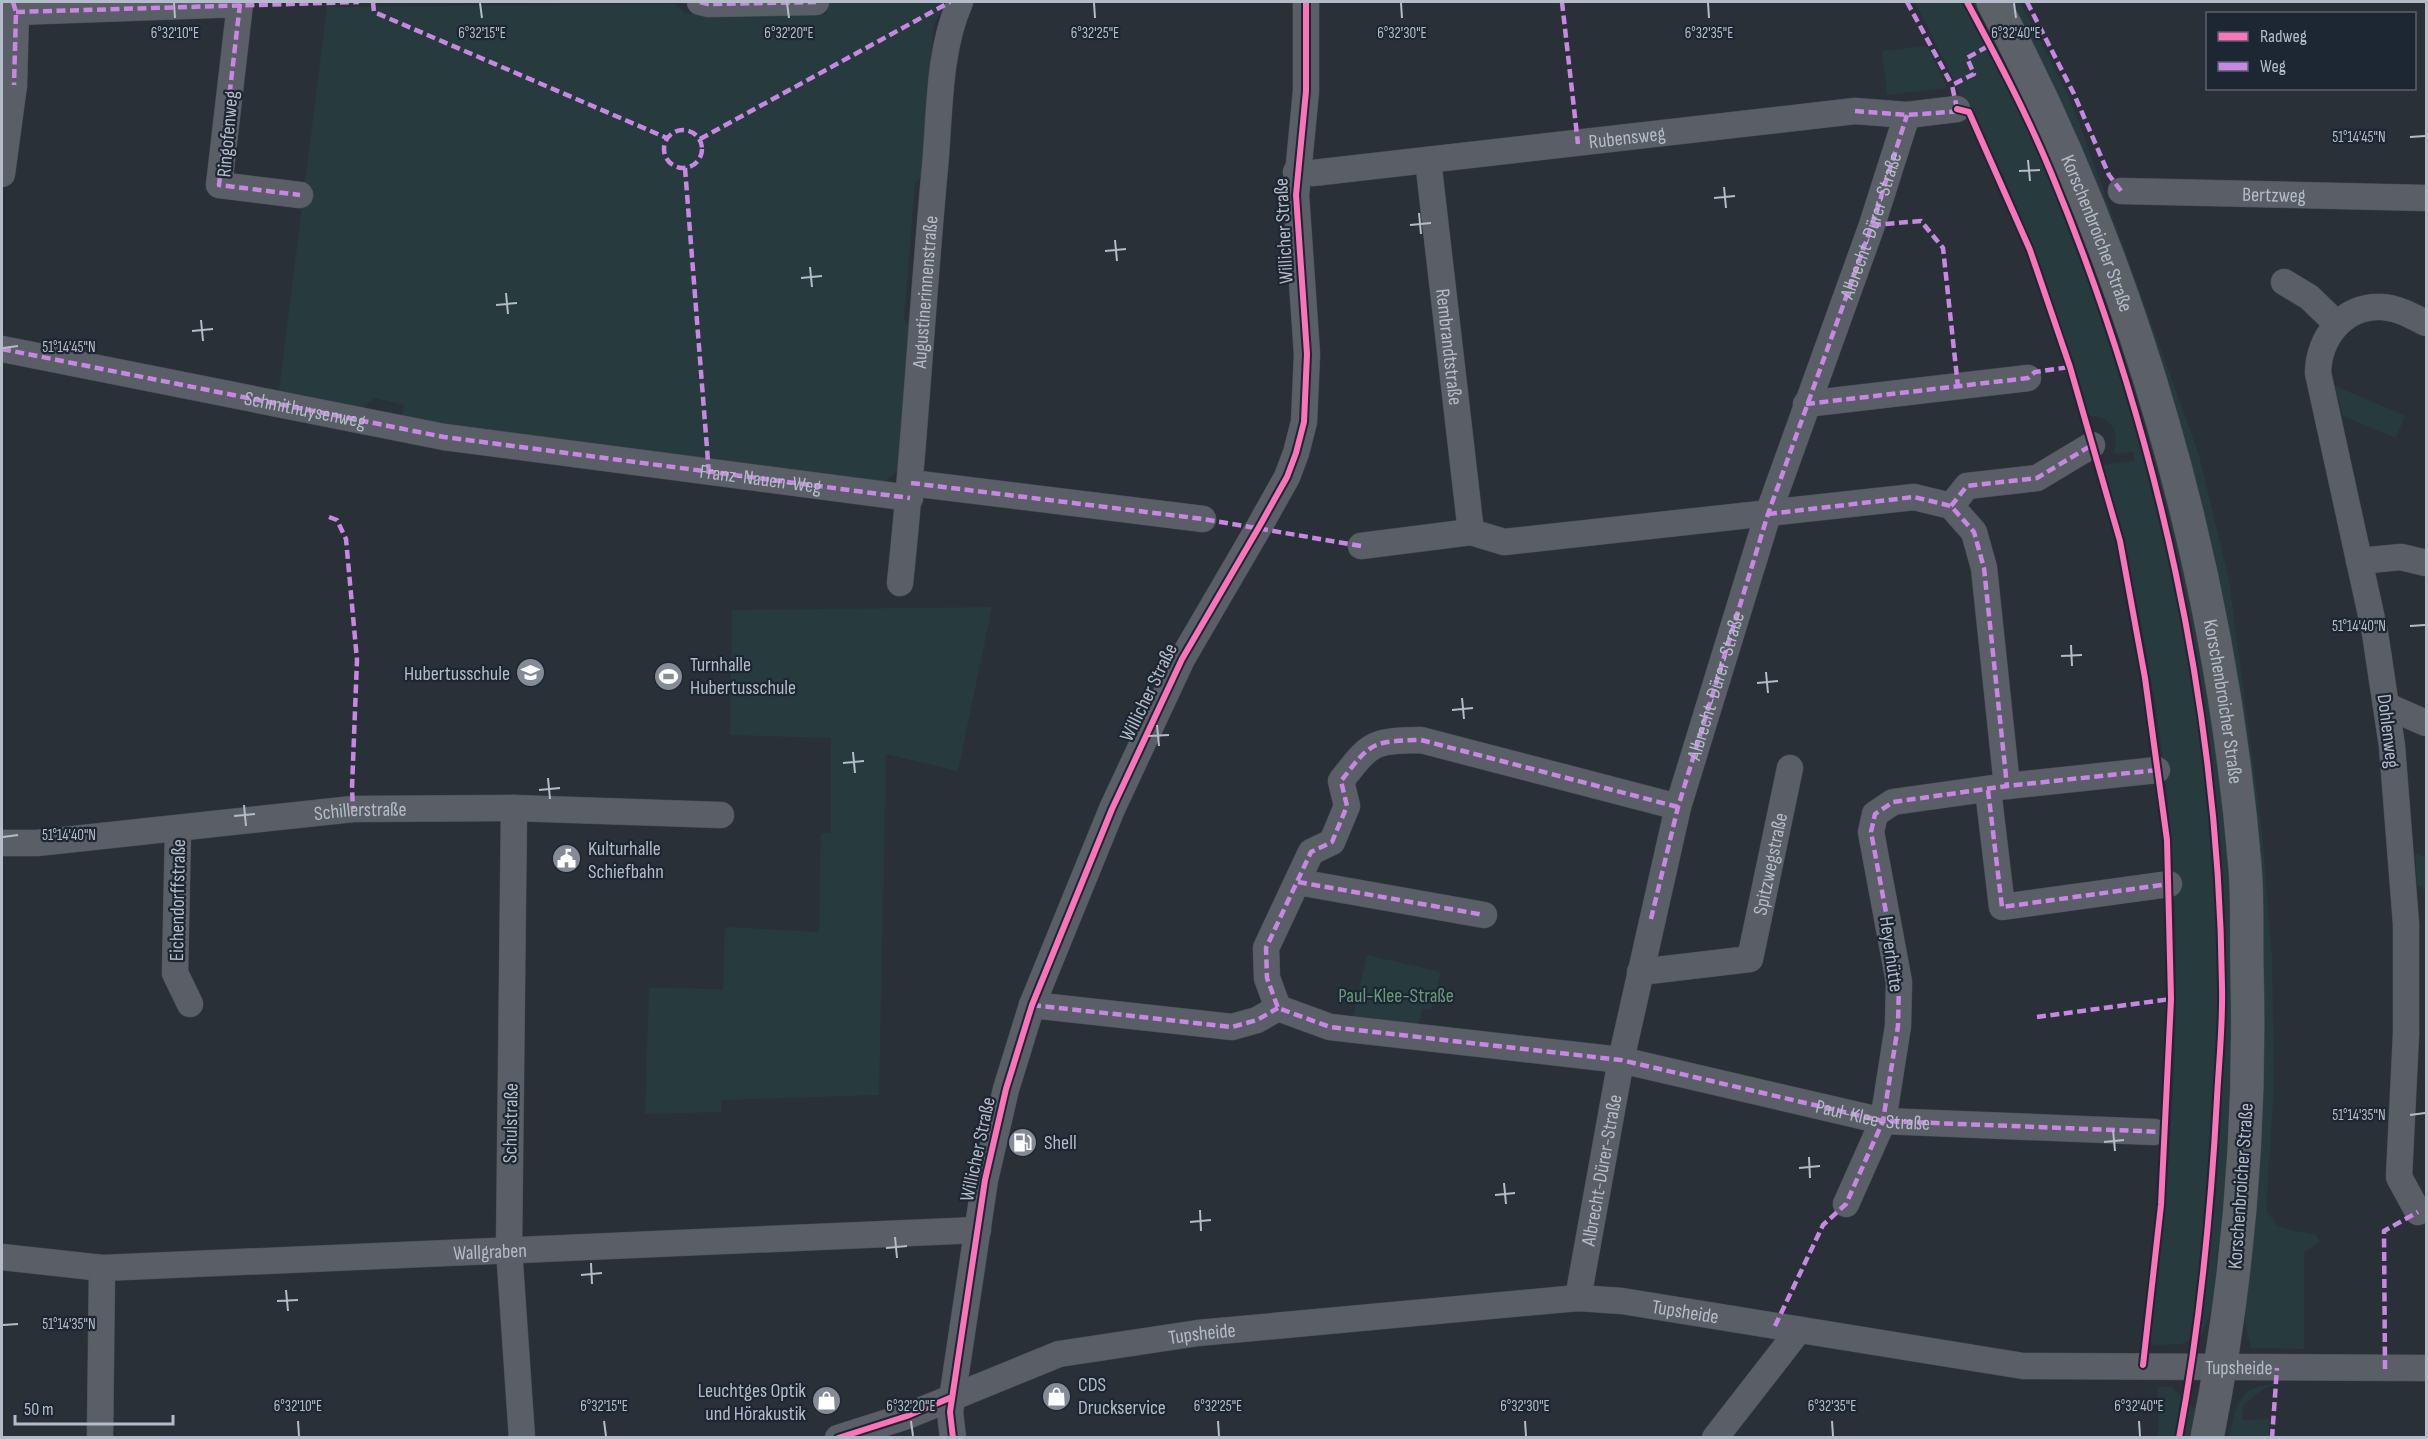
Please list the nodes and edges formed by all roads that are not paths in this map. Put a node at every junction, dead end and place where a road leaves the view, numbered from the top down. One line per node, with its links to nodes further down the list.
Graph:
1 (700, 2): 2 (street)
2 (816, 2)
3 (960, 2): 24 (street, Augustinerinnenstraße)
4 (1306, 2): 11 (street, Willicher Straße)
5 (1993, 2): 62 (main road, Korschenbroicher Straße)
6 (15, 7): 7 (street); 14 (street, Ringofenweg)
7 (8, 83): 12 (street)
8 (1957, 109): 9 (street, Rubensweg)
9 (1907, 115): 10 (street, Rubensweg); 21 (street, Albrecht-Dürer-Straße)
10 (1428, 160): 11 (street, Rubensweg); 28 (street, Rembrandtstraße)
11 (1296, 172): 49 (street, Willicher Straße)
12 (2, 174)
13 (2121, 191): 15 (street, Bertzweg)
14 (300, 195)
15 (2427, 198)
16 (2284, 282): 18 (street)
17 (2427, 323): 18 (street)
18 (2337, 324): 30 (street, Dohlenweg)
19 (2, 349): 23 (street, Schmithuysenweg)
20 (2028, 378): 21 (street)
21 (1806, 404): 26 (street, Albrecht-Dürer-Straße)
22 (2092, 445): 25 (street)
23 (610, 460): 24 (street, Franz-Nauen-Weg)
24 (910, 490): 27 (street, Franz-Nauen-Weg); 32 (street, Augustinerinnenstraße)
25 (1951, 506): 26 (street); 37 (street)
26 (1768, 514): 28 (street); 38 (street, Albrecht-Dürer-Straße)
27 (1203, 519)
28 (1471, 532): 29 (street)
29 (1361, 546)
30 (2360, 561): 31 (street); 33 (street, Dohlenweg)
31 (2427, 563)
32 (900, 583)
33 (2386, 706): 34 (street); 47 (street, Dohlenweg)
34 (2427, 723)
35 (1790, 768): 46 (street, Spitzwegstraße)
36 (2157, 770): 37 (street, Heyerhütte)
37 (1997, 788): 44 (street); 52 (street, Heyerhütte)
38 (1678, 807): 43 (street); 46 (street, Albrecht-Dürer-Straße)
39 (514, 808): 40 (street, Schillerstraße); 41 (street, Schillerstraße); 57 (street, Schulstraße)
40 (721, 815)
41 (178, 829): 42 (street, Schillerstraße); 48 (street, Eichendorffstraße)
42 (2, 843)
43 (1298, 882): 45 (street); 50 (street)
44 (2169, 884)
45 (1484, 915)
46 (1640, 972): 51 (street, Albrecht-Dürer-Straße)
47 (2416, 974): 55 (street, Dohlenweg)
48 (190, 1004)
49 (1032, 1005): 50 (street); 56 (street, Willicher Straße)
50 (1278, 1008): 51 (street, Paul-Klee-Straße)
51 (1621, 1060): 52 (street, Paul-Klee-Straße); 60 (street, Albrecht-Dürer-Straße)
52 (1883, 1121): 53 (street, Paul-Klee-Straße); 54 (street, Heyerhütte)
53 (2154, 1132)
54 (1846, 1204)
55 (2418, 1212)
56 (978, 1230): 57 (street, Wallgraben); 64 (street, Willicher Straße)
57 (509, 1249): 59 (street, Wallgraben); 66 (street, Schulstraße)
58 (2, 1257): 59 (street, Wallgraben)
59 (102, 1268): 65 (street)
60 (1578, 1298): 61 (street, Tupsheide); 64 (street, Tupsheide)
61 (1799, 1330): 62 (street, Tupsheide); 69 (street)
62 (2221, 1366): 63 (street, Tupsheide); 70 (main road, Korschenbroicher Straße)
63 (2427, 1368)
64 (952, 1397): 67 (street, Tupsheide); 68 (street, Willicher Straße)
65 (100, 1437)
66 (522, 1437)
67 (837, 1437)
68 (953, 1437)
69 (1715, 1437)
70 (2207, 1437)

